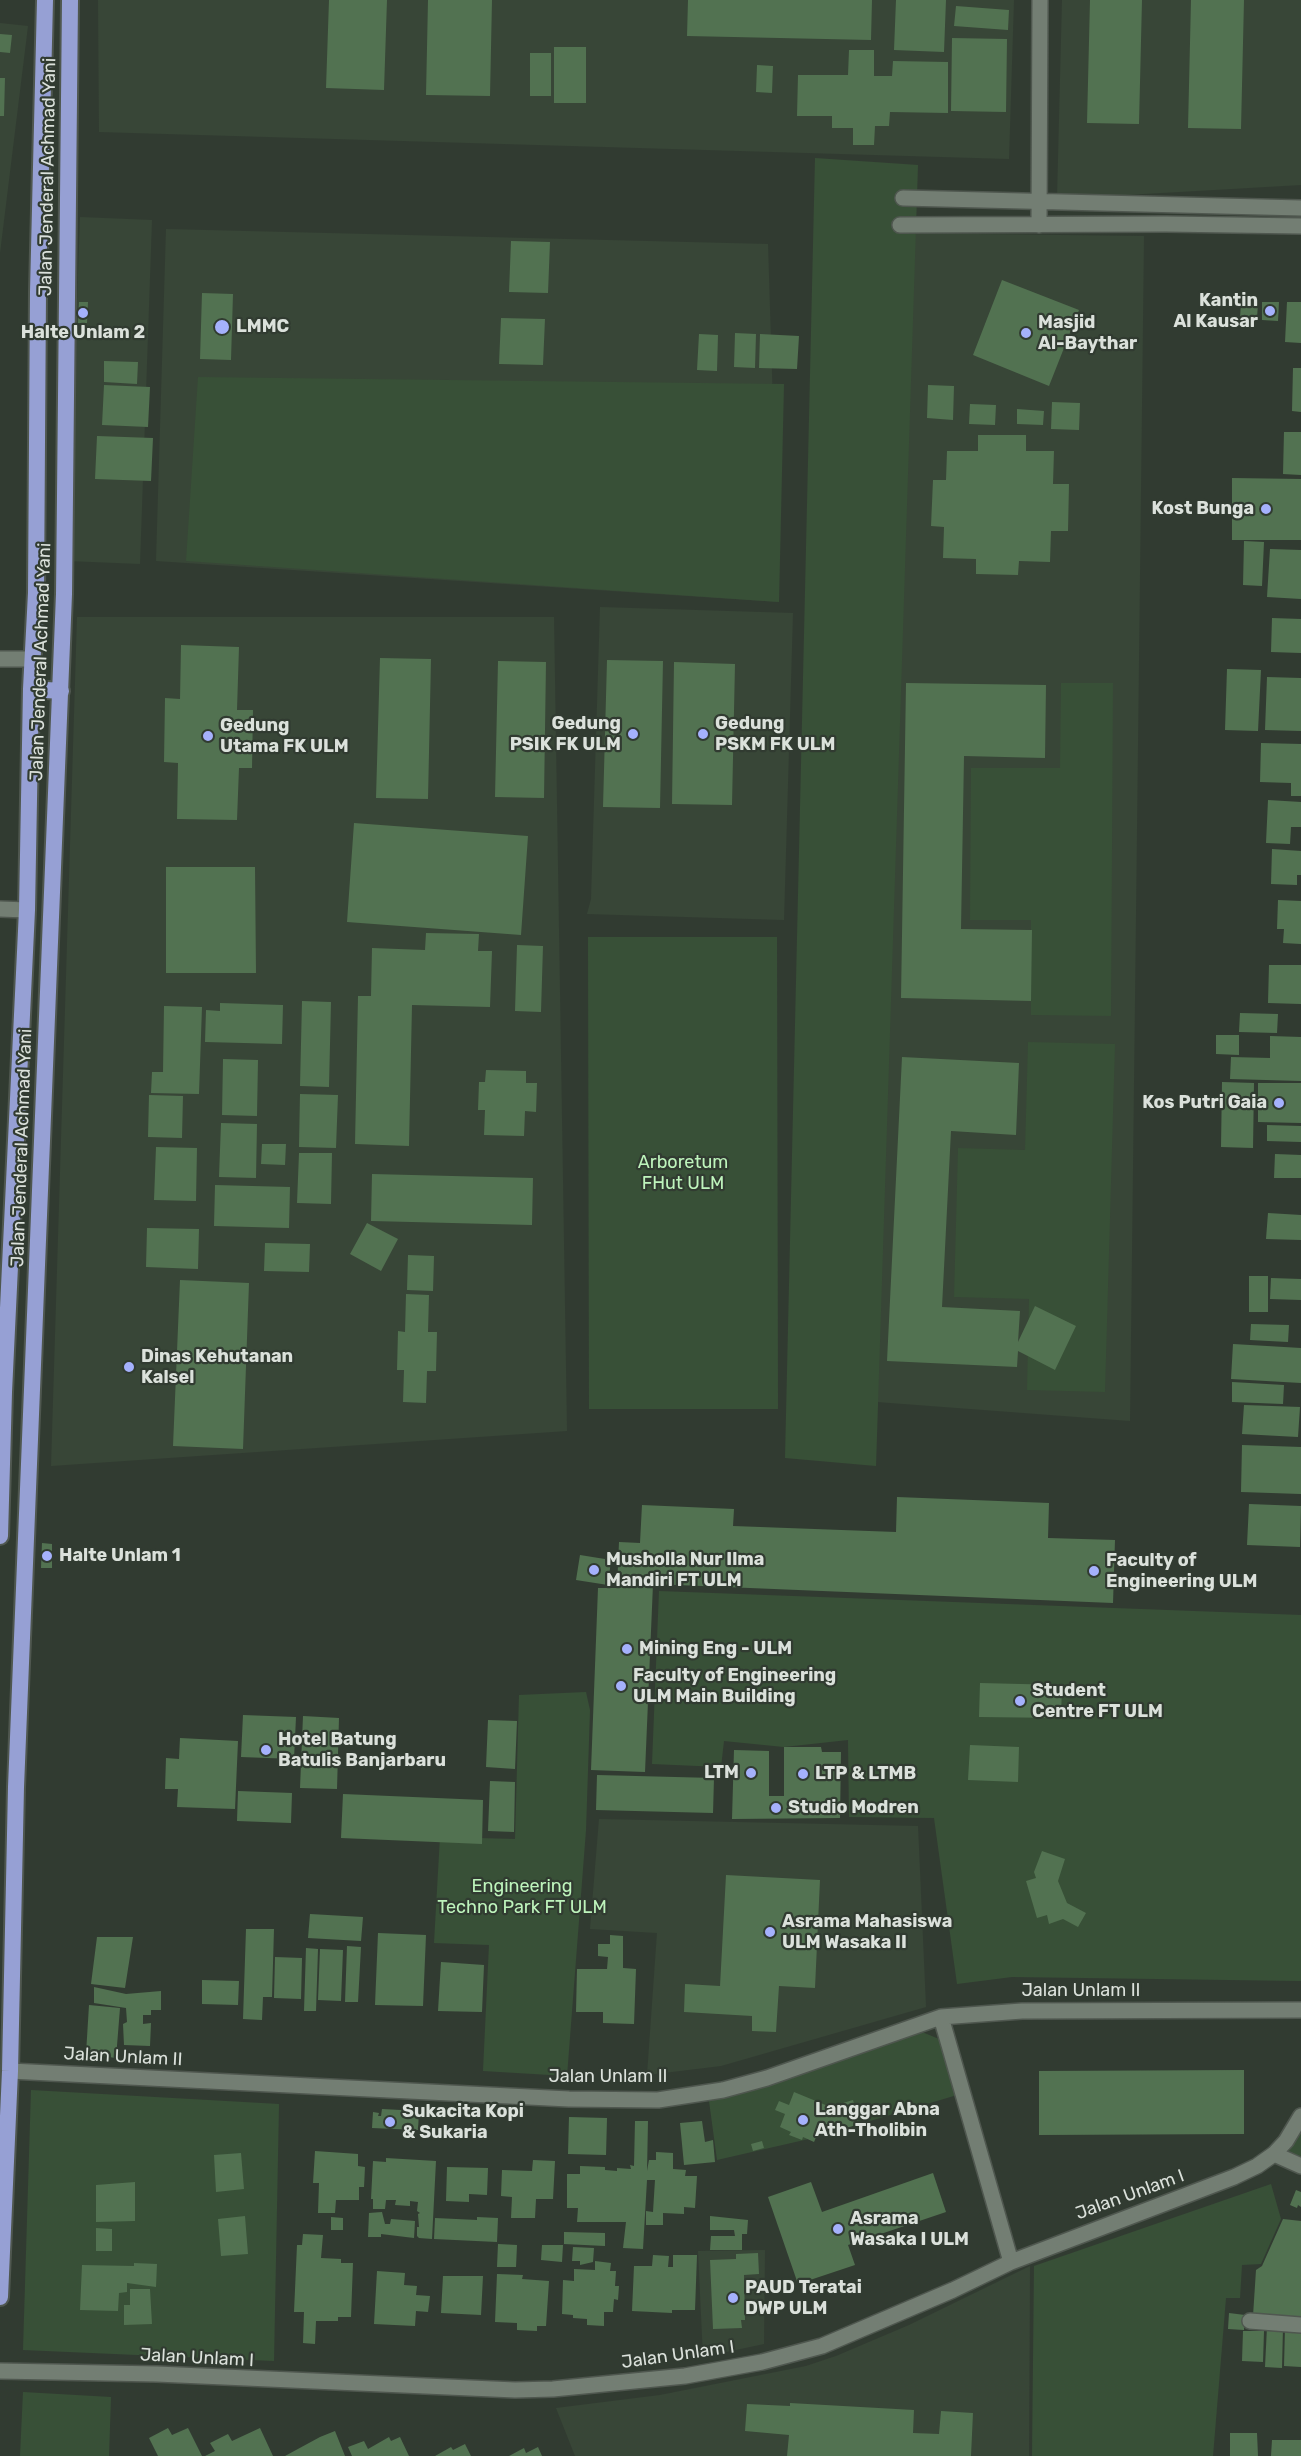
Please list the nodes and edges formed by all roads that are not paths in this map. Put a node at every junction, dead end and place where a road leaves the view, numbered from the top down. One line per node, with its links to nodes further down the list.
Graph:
1 (45, 0): 10 (highway, Jalan Jenderal Achmad Yani)
2 (70, 0): 11 (highway, Jalan Jenderal Achmad Yani)
3 (1040, 0): 5 (street)
4 (903, 198): 5 (street)
5 (1039, 201): 6 (street); 8 (street)
6 (1301, 208)
7 (900, 225): 8 (street)
8 (1039, 225): 9 (street)
9 (1301, 226)
10 (36, 593): 11 (highway); 13 (highway, Jalan Jenderal Achmad Yani)
11 (64, 594): 15 (highway, Jalan Jenderal Achmad Yani)
12 (0, 658): 13 (street)
13 (33, 659): 14 (highway, Jalan Jenderal Achmad Yani)
14 (31, 689): 15 (highway); 17 (highway, Jalan Jenderal Achmad Yani)
15 (61, 691): 21 (highway, Jalan Jenderal Achmad Yani)
16 (0, 909): 17 (street)
17 (27, 910): 18 (highway, Jalan Jenderal Achmad Yani)
18 (0, 1536)
19 (1301, 2010): 20 (street, Jalan Unlam II)
20 (941, 2016): 21 (street, Jalan Unlam II); 25 (street)
21 (10, 2070): 26 (highway, Jalan Jenderal Achmad Yani)
22 (1301, 2116): 23 (street, Jalan Unlam I)
23 (1274, 2154): 24 (street); 25 (street, Jalan Unlam I)
24 (1301, 2166)
25 (1011, 2262): 29 (street, Jalan Unlam I)
26 (0, 2297)
27 (1250, 2321): 28 (street)
28 (1301, 2325)
29 (0, 2371)

